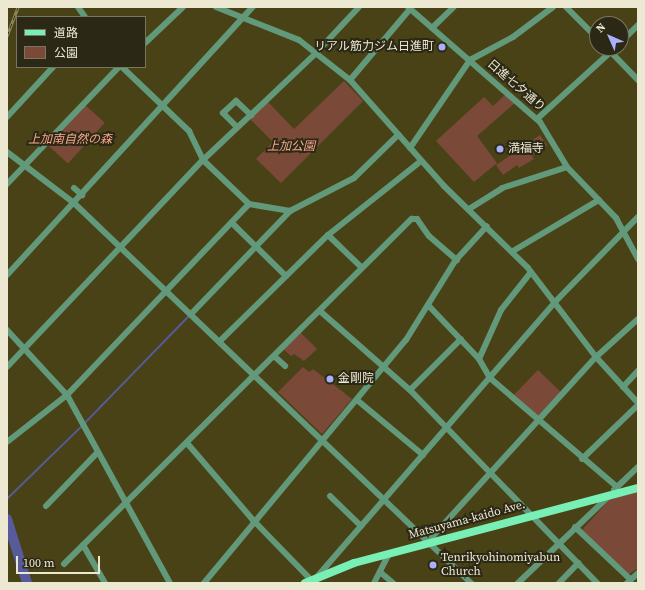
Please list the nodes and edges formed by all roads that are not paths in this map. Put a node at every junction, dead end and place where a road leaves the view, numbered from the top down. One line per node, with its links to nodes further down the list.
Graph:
1 (78, 7): 10 (street)
2 (183, 7): 16 (street)
3 (216, 7): 11 (street)
4 (253, 7): 11 (street)
5 (359, 7): 17 (street)
6 (454, 7): 13 (street)
7 (553, 7): 20 (street)
8 (566, 7): 14 (street)
9 (409, 8): 13 (street, 日進七夕通り); 24 (street)
10 (84, 16)
11 (243, 18): 17 (street); 26 (street)
12 (638, 25): 15 (street)
13 (432, 28): 20 (street, 日進七夕通り)
14 (589, 30)
15 (629, 34)
16 (146, 42)
17 (315, 54): 24 (street); 27 (street)
18 (604, 56): 29 (street)
19 (617, 56): 25 (street)
20 (470, 60): 29 (street, 日進七夕通り); 32 (street)
21 (52, 68): 28 (street)
22 (120, 68): 36 (street)
23 (122, 68): 26 (street)
24 (350, 80): 31 (street)
25 (638, 80)
26 (162, 107): 34 (street); 40 (street)
27 (251, 115): 30 (street); 30 (street)
28 (7, 117)
29 (538, 119): 37 (street, 日進七夕通り)
30 (237, 127): 34 (street)
31 (398, 135): 32 (street); 45 (street)
32 (410, 148): 35 (street)
33 (7, 152): 36 (street)
34 (203, 160): 43 (street); 51 (street)
35 (421, 161): 44 (street); 50 (street)
36 (24, 165): 38 (street); 42 (street)
37 (567, 167): 41 (street, 日進七夕通り); 44 (street)
38 (7, 184)
39 (74, 188): 40 (street)
40 (82, 195): 42 (street)
41 (599, 200): 49 (street, 日進七夕通り); 53 (street)
42 (74, 204): 51 (street); 58 (street)
43 (249, 204): 45 (street); 47 (street)
44 (469, 209): 48 (street)
45 (290, 211): 52 (street)
46 (638, 217): 49 (street)
47 (232, 223): 52 (street); 60 (street)
48 (487, 226): 53 (street); 55 (street)
49 (624, 231): 54 (street, 日進七夕通り); 61 (street)
50 (328, 235): 56 (street); 59 (street)
51 (120, 247): 60 (street); 69 (street)
52 (256, 247): 59 (street); 64 (street)
53 (513, 251): 57 (street)
54 (638, 259)
55 (457, 260): 56 (street); 62 (street)
56 (362, 268): 63 (street)
57 (531, 272): 61 (street); 72 (street)
58 (7, 275)
59 (286, 276): 68 (street)
60 (168, 292): 64 (street); 81 (street)
61 (554, 303): 71 (street); 78 (street)
62 (428, 305): 67 (street); 74 (street)
63 (320, 311): 70 (street); 74 (street)
64 (191, 314): 68 (street)
65 (638, 319): 71 (street)
66 (7, 330): 69 (street)
67 (461, 339): 72 (street); 80 (street)
68 (220, 341): 77 (street)
69 (24, 349): 75 (street); 81 (street)
70 (274, 356): 73 (street); 77 (street)
71 (596, 357): 79 (street); 84 (street)
72 (480, 359): 78 (street)
73 (285, 366)
74 (384, 366): 80 (street); 82 (street)
75 (7, 367)
76 (638, 371): 79 (street)
77 (255, 375): 86 (street); 88 (street)
78 (490, 378): 84 (street); 85 (street)
79 (623, 387): 83 (street)
80 (410, 390): 85 (street)
81 (67, 395): 87 (street); 89 (street)
82 (357, 400): 86 (street); 90 (street)
83 (638, 404): 91 (street)
84 (538, 420): 91 (street); 93 (street)
85 (446, 428): 90 (street); 93 (street)
86 (323, 440): 98 (street); 102 (street)
87 (7, 442)
88 (187, 443): 99 (street); 102 (street)
89 (97, 453): 99 (street); 100 (street)
90 (423, 455): 98 (street)
91 (582, 459): 94 (street)
92 (638, 467): 94 (street)
93 (490, 473): 101 (street); 105 (street)
94 (617, 487): 97 (street)
95 (638, 488): 97 (main road, Matsuyama-kaido Ave.)
96 (330, 496): 103 (street)
97 (608, 496): 101 (main road, Matsuyama-kaido Ave.); 104 (street)
98 (385, 499): 103 (street); 105 (street)
99 (125, 503): 107 (street); 116 (street)
100 (46, 506)
101 (531, 515): 105 (main road, Matsuyama-kaido Ave.); 106 (street)
102 (256, 522): 113 (street); 117 (street)
103 (362, 526): 113 (street)
104 (575, 527): 106 (street); 114 (street)
105 (431, 543): 108 (main road, Matsuyama-kaido Ave.); 120 (street)
106 (558, 543): 109 (street); 121 (street)
107 (84, 545): 110 (street); 115 (street)
108 (389, 554): 111 (street); 113 (main road, Matsuyama-kaido Ave.)
109 (578, 563): 122 (street); 123 (street)
110 (64, 564)
111 (380, 572): 118 (street); 119 (street)
112 (638, 573): 114 (street)
113 (311, 581)
114 (629, 582)
115 (105, 583)
116 (170, 583)
117 (204, 583)
118 (374, 583)
119 (393, 583)
120 (471, 583)
121 (518, 583)
122 (559, 583)
123 (597, 583)

